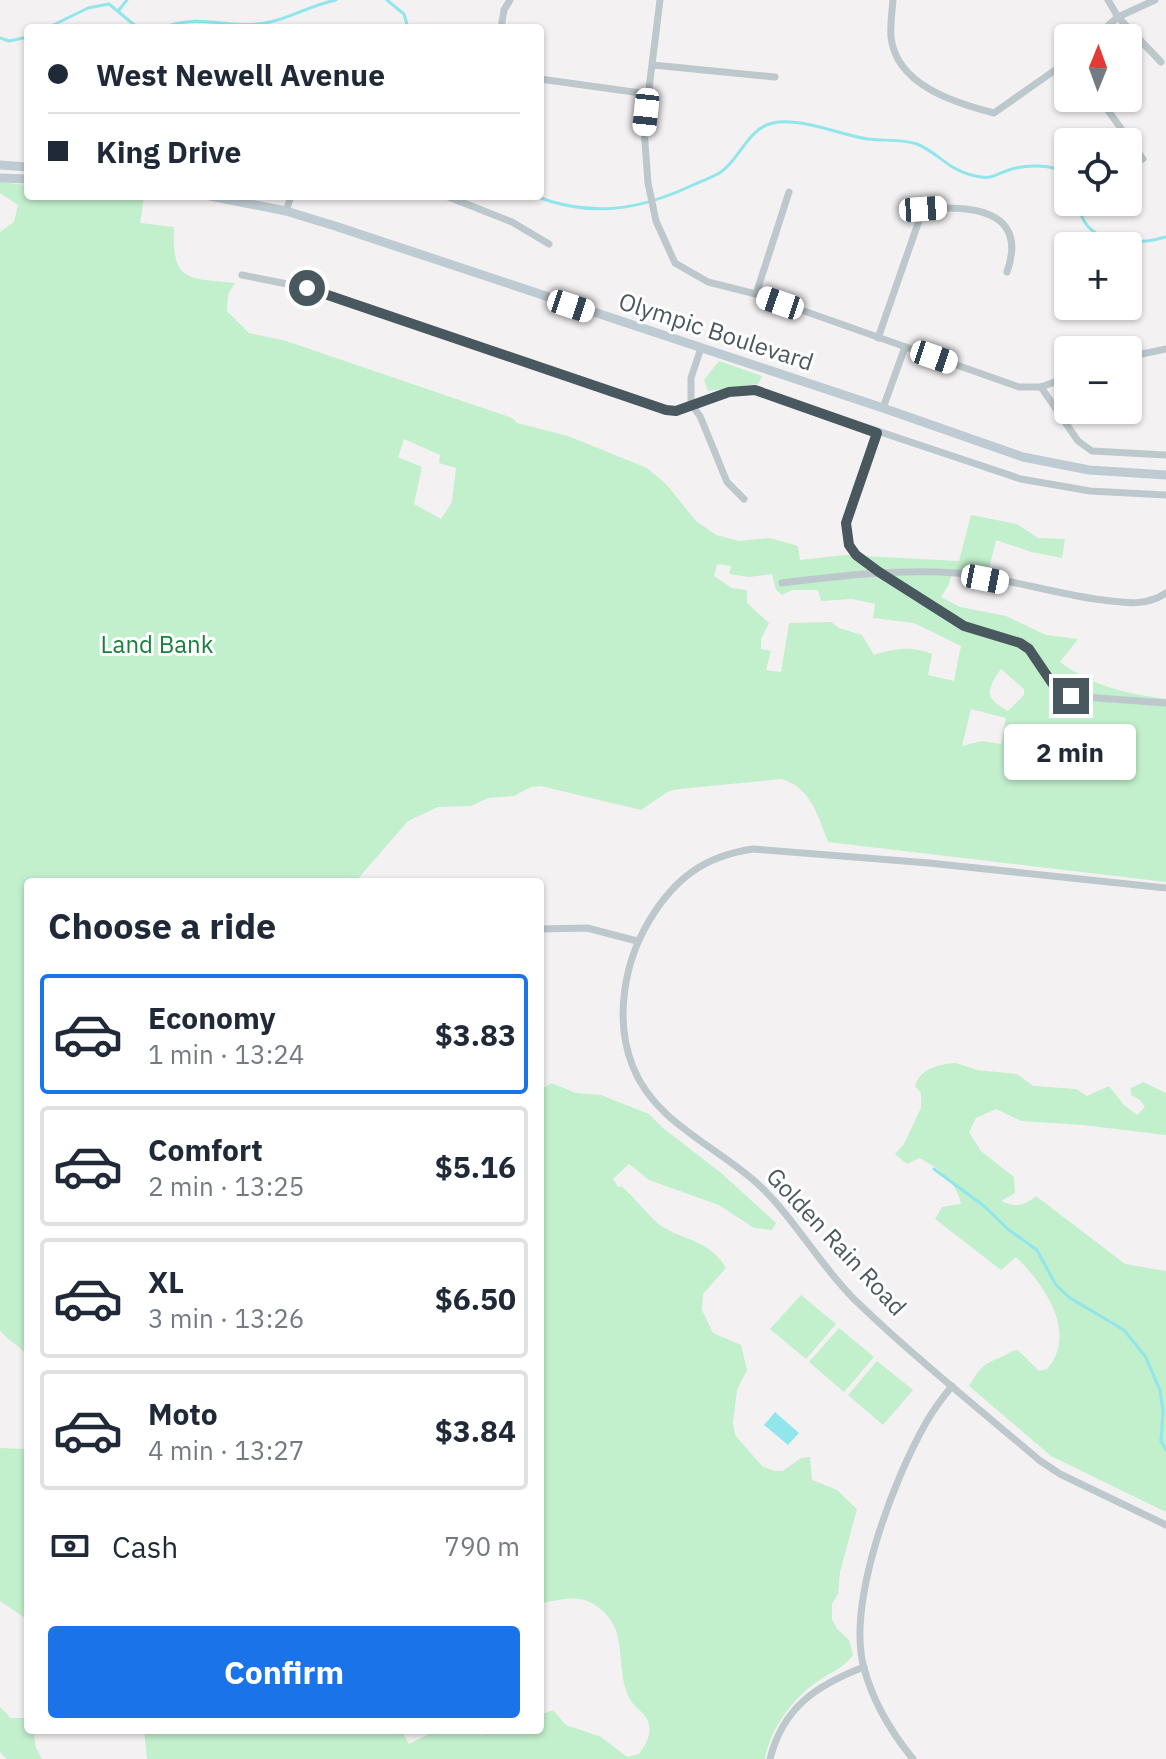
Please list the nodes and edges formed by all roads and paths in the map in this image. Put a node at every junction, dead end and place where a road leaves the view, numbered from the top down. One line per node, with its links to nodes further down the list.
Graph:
1 (510, 0): 7 (street)
2 (660, 0): 10 (street)
3 (893, 0): 11 (street)
4 (1108, 0): 6 (street)
5 (1155, 0): 6 (street)
6 (1118, 17): 8 (street); 9 (street)
7 (502, 24)
8 (1110, 24)
9 (1161, 62)
10 (653, 65): 12 (street); 14 (street)
11 (1054, 71)
12 (775, 77)
13 (544, 80): 14 (street)
14 (648, 94): 29 (street)
15 (1109, 112): 16 (street)
16 (1143, 159)
17 (0, 165): 18 (main road)
18 (24, 167)
19 (0, 178): 20 (main road)
20 (24, 179)
21 (789, 192): 29 (street)
22 (230, 200): 25 (main road, Olympic Boulevard)
23 (290, 200): 25 (street)
24 (456, 200): 26 (street)
25 (286, 211): 32 (main road, Olympic Boulevard)
26 (549, 244)
27 (1007, 272): 30 (street)
28 (242, 275): 37 (street)
29 (756, 294): 30 (street)
30 (878, 338): 31 (street)
31 (905, 347): 36 (street); 38 (street)
32 (701, 348): 37 (street); 38 (main road, Olympic Boulevard)
33 (1166, 349): 34 (street)
34 (1142, 354)
35 (1054, 382): 36 (street)
36 (1041, 387): 40 (street)
37 (691, 404): 39 (street); 43 (street)
38 (883, 408): 41 (main road, Olympic Boulevard)
39 (877, 433): 42 (street); 44 (street)
40 (1166, 455)
41 (1166, 475)
42 (1166, 495)
43 (744, 499)
44 (879, 572): 45 (street); 46 (street); 47 (street)
45 (782, 583)
46 (1166, 593)
47 (1166, 703)
48 (1166, 888): 50 (street, Golden Rain Road)
49 (544, 929): 50 (street)
50 (637, 941): 51 (street, Golden Rain Road)
51 (952, 1386): 52 (street, Golden Rain Road); 53 (street)
52 (1166, 1525)
53 (864, 1667): 54 (street); 55 (street)
54 (770, 1759)
55 (913, 1759)

